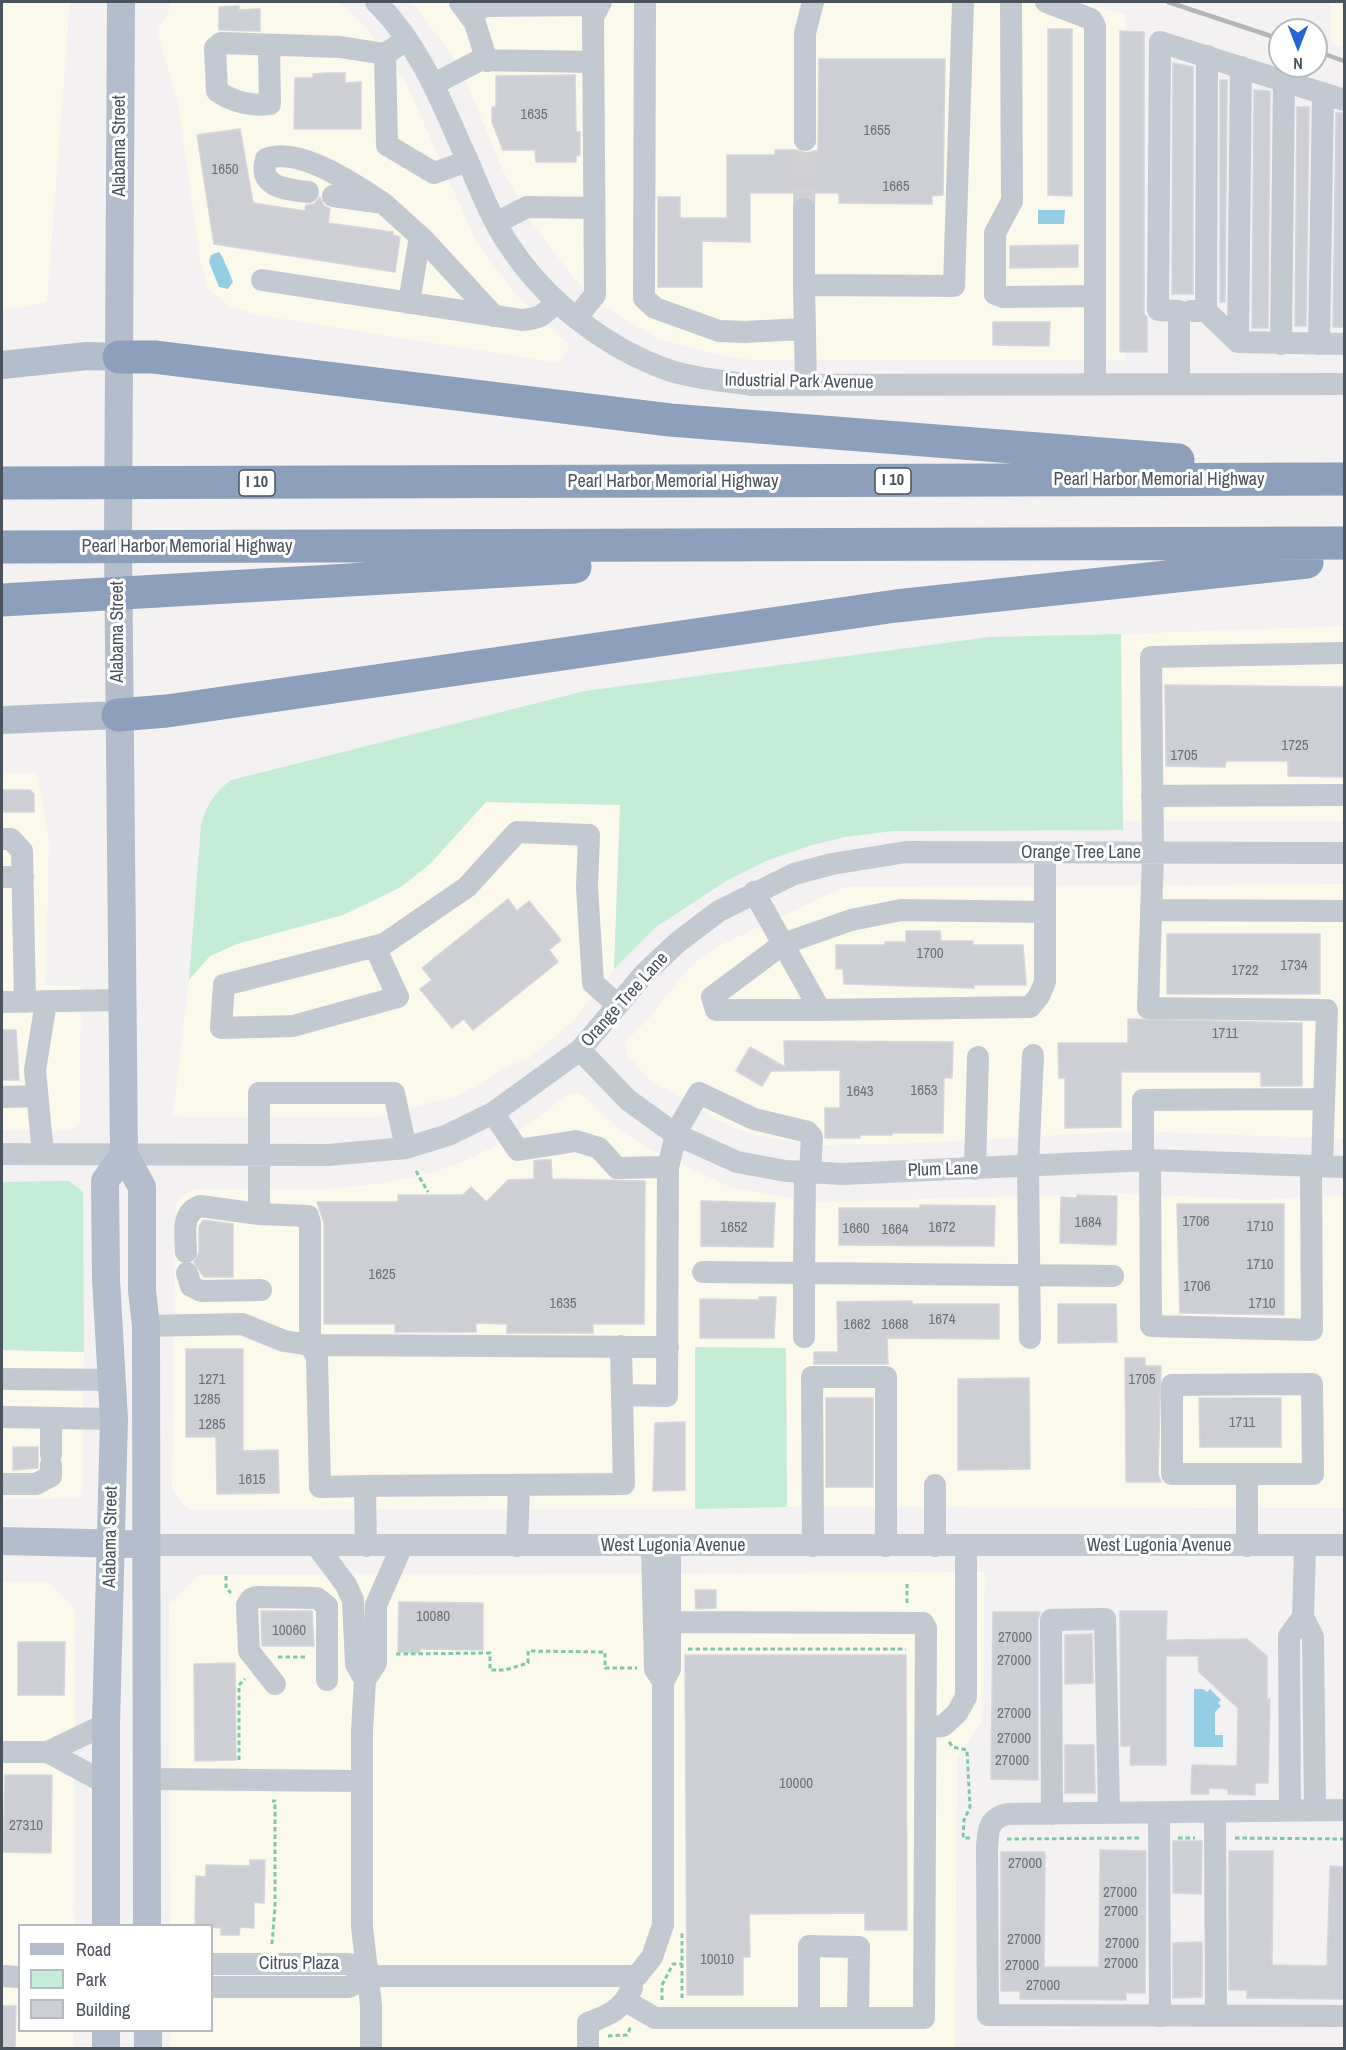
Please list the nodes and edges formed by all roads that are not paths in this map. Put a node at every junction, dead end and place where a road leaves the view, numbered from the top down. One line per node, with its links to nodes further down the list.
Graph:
1 (122, 2): 43 (main road, Alabama Street)
2 (376, 2): 10 (street, Industrial Park Avenue)
3 (645, 2): 38 (street)
4 (813, 2): 20 (street)
5 (963, 2): 30 (street)
6 (1011, 2): 31 (street)
7 (1046, 2): 31 (street)
8 (600, 3): 9 (street); 15 (street)
9 (464, 7): 14 (street)
10 (407, 41): 12 (street); 18 (street, Industrial Park Avenue)
11 (269, 47): 12 (street)
12 (385, 54): 21 (street)
13 (1208, 56): 16 (street); 34 (street); 35 (street)
14 (487, 61): 15 (street); 18 (street)
15 (593, 62): 25 (street)
16 (1241, 67): 17 (street); 39 (street)
17 (1284, 81): 19 (street); 40 (street)
18 (434, 84): 21 (street, Industrial Park Avenue)
19 (1334, 96): 41 (street)
20 (805, 140)
21 (468, 161): 27 (street, Industrial Park Avenue)
22 (308, 192): 24 (street)
23 (333, 196): 24 (street)
24 (383, 203): 28 (street)
25 (594, 208): 27 (street); 37 (street)
26 (804, 208): 30 (street)
27 (496, 223): 32 (street, Industrial Park Avenue)
28 (420, 236): 33 (street); 36 (street)
29 (262, 280): 33 (street)
30 (804, 285): 38 (street)
31 (1095, 296): 46 (street)
32 (556, 301): 36 (street); 37 (street, Industrial Park Avenue)
33 (409, 303): 36 (street)
34 (1179, 311): 35 (street); 47 (street)
35 (1206, 311): 39 (street)
36 (494, 316)
37 (576, 318): 45 (street, Industrial Park Avenue)
38 (804, 328): 45 (street)
39 (1238, 342): 40 (street)
40 (1281, 344): 41 (street)
41 (1319, 344): 42 (street)
42 (1344, 344)
43 (119, 357): 44 (main road); 50 (highway); 60 (main road, Alabama Street)
44 (2, 365)
45 (806, 384): 46 (street, Industrial Park Avenue)
46 (1095, 384): 47 (street, Industrial Park Avenue)
47 (1179, 384): 48 (street, Industrial Park Avenue)
48 (1344, 384)
49 (2, 462): 53 (highway)
50 (1344, 473)
51 (1344, 479): 53 (highway, Pearl Harbor Memorial Highway / I 10)
52 (2, 483): 53 (highway, Pearl Harbor Memorial Highway / I 10)
53 (72, 483)
54 (1344, 543): 55 (highway, Pearl Harbor Memorial Highway)
55 (847, 546): 56 (highway, Pearl Harbor Memorial Highway); 58 (highway)
56 (2, 547)
57 (1344, 558): 60 (highway)
58 (2, 600)
59 (1344, 653): 63 (street)
60 (118, 715): 61 (main road); 75 (main road, Alabama Street)
61 (2, 720)
62 (1344, 795): 63 (street)
63 (1152, 796): 66 (street)
64 (2, 839): 68 (street)
65 (1045, 853): 66 (street, Orange Tree Lane); 69 (street, Orange Tree Lane); 72 (street)
66 (1153, 853): 67 (street, Orange Tree Lane); 70 (street)
67 (1344, 853)
68 (12, 877): 77 (street)
69 (754, 892): 73 (street); 78 (street, Orange Tree Lane)
70 (1151, 910): 71 (street); 80 (street)
71 (1344, 911)
72 (1045, 912): 73 (street); 79 (street)
73 (783, 944): 79 (street); 79 (street)
74 (375, 947): 74 (street); 78 (street)
75 (121, 1000): 77 (street); 92 (main road, Alabama Street)
76 (2, 1002): 77 (street)
77 (36, 1002): 85 (street)
78 (618, 1005): 81 (street, Orange Tree Lane)
79 (820, 1010)
80 (1336, 1010): 86 (street)
81 (580, 1050): 87 (street, Orange Tree Lane); 88 (street, Plum Lane)
82 (1033, 1055): 96 (street)
83 (978, 1057): 98 (street)
84 (2, 1096): 85 (street)
85 (37, 1096): 91 (street)
86 (1324, 1099): 94 (street); 97 (street)
87 (493, 1113): 89 (street, Orange Tree Lane); 95 (street)
88 (675, 1134): 95 (street); 99 (street, Plum Lane); 99 (street)
89 (406, 1148): 93 (street, Orange Tree Lane); 93 (street)
90 (2, 1154): 91 (street, Orange Tree Lane)
91 (43, 1154): 92 (street, Orange Tree Lane)
92 (124, 1154): 93 (street, Orange Tree Lane); 106 (main road, Alabama Street); 113 (main road, Alabama Street)
93 (257, 1156): 100 (street)
94 (1147, 1160): 96 (street, Plum Lane); 97 (street, Plum Lane); 97 (street)
95 (668, 1167): 111 (street)
96 (1028, 1167): 98 (street, Plum Lane); 103 (street)
97 (1326, 1167)
98 (975, 1169): 99 (street, Plum Lane)
99 (808, 1173): 102 (street)
100 (259, 1214): 105 (street); 109 (street)
101 (703, 1272): 102 (street)
102 (804, 1273): 103 (street); 107 (street)
103 (1031, 1276): 104 (street); 108 (street)
104 (1113, 1276)
105 (261, 1290)
106 (146, 1326): 109 (street); 125 (main road, Alabama Street)
107 (804, 1337)
108 (1030, 1338)
109 (310, 1345): 110 (street); 122 (street)
110 (621, 1346): 111 (street); 114 (street)
111 (668, 1347): 114 (street)
112 (2, 1379): 113 (street)
113 (113, 1380): 117 (main road, Alabama Street)
114 (622, 1395): 120 (street)
115 (2, 1417): 116 (street)
116 (51, 1418): 117 (street); 119 (street)
117 (114, 1419): 124 (main road, Alabama Street)
118 (1247, 1474): 118 (street); 137 (street)
119 (2, 1484)
120 (519, 1485): 122 (street); 131 (street)
121 (935, 1485): 135 (street)
122 (365, 1486): 127 (street)
123 (2, 1541): 124 (main road, West Lugonia Avenue)
124 (112, 1543): 125 (main road, West Lugonia Avenue); 144 (main road, Alabama Street)
125 (147, 1545): 126 (street, West Lugonia Avenue); 150 (main road, Alabama Street)
126 (317, 1545): 127 (street, West Lugonia Avenue); 141 (street)
127 (366, 1545): 130 (street, West Lugonia Avenue)
128 (1305, 1545): 129 (street, West Lugonia Avenue); 137 (street, West Lugonia Avenue); 138 (street)
129 (1344, 1545)
130 (402, 1546): 131 (street, West Lugonia Avenue); 141 (street)
131 (517, 1546): 132 (street, West Lugonia Avenue)
132 (661, 1546): 133 (street, West Lugonia Avenue); 139 (street); 142 (street)
133 (813, 1546): 134 (street, West Lugonia Avenue); 134 (street)
134 (886, 1546): 135 (street, West Lugonia Avenue)
135 (935, 1546): 136 (street, West Lugonia Avenue)
136 (966, 1546): 137 (street, West Lugonia Avenue); 145 (street)
137 (1247, 1546)
138 (1303, 1617): 146 (street); 147 (street)
139 (671, 1622): 142 (street); 145 (street)
140 (327, 1680): 143 (street)
141 (365, 1680): 151 (street)
142 (663, 1682): 165 (street)
143 (275, 1684)
144 (105, 1724): 149 (street); 152 (main road, Alabama Street)
145 (926, 1726): 173 (street)
146 (1290, 1743): 147 (street); 153 (street)
147 (1314, 1743): 154 (street)
148 (2, 1752): 149 (street)
149 (48, 1752): 152 (street)
150 (148, 1779): 151 (street); 161 (main road, Alabama Street)
151 (362, 1781): 164 (street)
152 (105, 1783): 160 (main road, Alabama Street)
153 (1290, 1810): 154 (street); 157 (street)
154 (1315, 1810): 155 (street)
155 (1344, 1810)
156 (1109, 1813): 158 (street); 158 (street); 159 (street)
157 (1215, 1813): 159 (street); 169 (street)
158 (1052, 1814): 170 (street)
159 (1159, 1814): 170 (street)
160 (106, 1924)
161 (147, 1924)
162 (213, 1964): 164 (street, Citrus Plaza)
163 (2, 1976): 166 (street)
164 (368, 1976): 165 (street); 167 (street, Citrus Plaza); 178 (street)
165 (638, 1976): 168 (street)
166 (18, 1977)
167 (213, 1987)
168 (626, 2001): 172 (street); 179 (street)
169 (1216, 2015): 170 (street); 171 (street)
170 (1160, 2016)
171 (1344, 2016)
172 (809, 2017): 173 (street); 173 (street)
173 (858, 2017)
174 (106, 2032): 176 (main road)
175 (148, 2032): 177 (main road)
176 (106, 2049)
177 (148, 2049)
178 (371, 2049)
179 (588, 2049)

